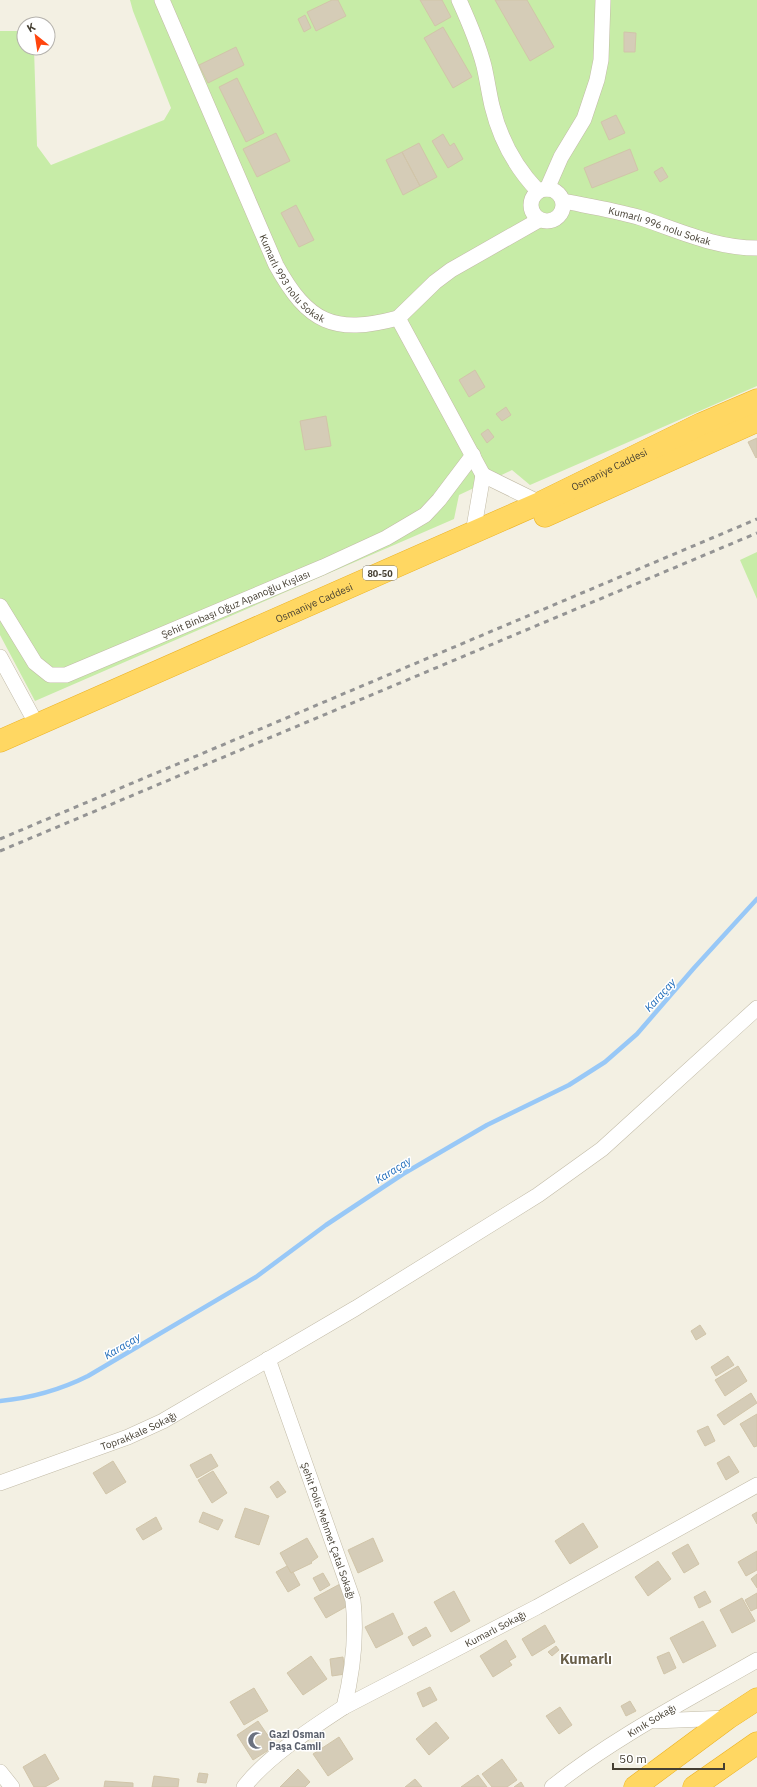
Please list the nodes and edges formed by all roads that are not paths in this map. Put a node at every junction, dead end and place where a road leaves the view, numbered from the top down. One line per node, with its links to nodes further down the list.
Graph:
1 (162, 0): 8 (street, Kumarlı 993 nolu Sokak)
2 (459, 0): 4 (street)
3 (603, 0): 4 (street)
4 (543, 190): 5 (street); 6 (street)
5 (563, 201): 6 (street); 7 (street, Kumarlı 996 nolu Sokak)
6 (539, 220): 8 (street)
7 (757, 248)
8 (398, 318): 11 (street)
9 (757, 400): 13 (highway, Osmaniye Caddesi / 80-50)
10 (757, 421): 19 (highway)
11 (473, 455): 12 (street); 15 (street, Şehit Binbaşı Oğuz Apanoğlu Kışlası)
12 (483, 475): 13 (street); 14 (street)
13 (540, 503): 14 (highway, Osmaniye Caddesi / 80-50)
14 (473, 533): 17 (highway, Osmaniye Caddesi / 80-50)
15 (0, 606)
16 (0, 657): 17 (street)
17 (37, 725): 18 (highway, Osmaniye Caddesi / 80-50)
18 (0, 741)
19 (0, 756)
20 (757, 1008): 21 (street, Toprakkale Sokağı)
21 (268, 1359): 22 (street, Toprakkale Sokağı); 26 (street, Şehit Polis Mehmet Çatal Sokağı)
22 (0, 1483)
23 (757, 1485): 26 (street, Kumarlı Sokağı)
24 (757, 1660): 28 (street, Kınık Sokağı)
25 (757, 1699): 27 (highway)
26 (344, 1707): 32 (street, Kumarlı Sokağı)
27 (728, 1718): 28 (street); 34 (highway)
28 (651, 1722): 33 (street, Kınık Sokağı)
29 (757, 1743): 35 (highway)
30 (0, 1772): 31 (street)
31 (12, 1787)
32 (244, 1787)
33 (552, 1787)
34 (636, 1787)
35 (694, 1787)

